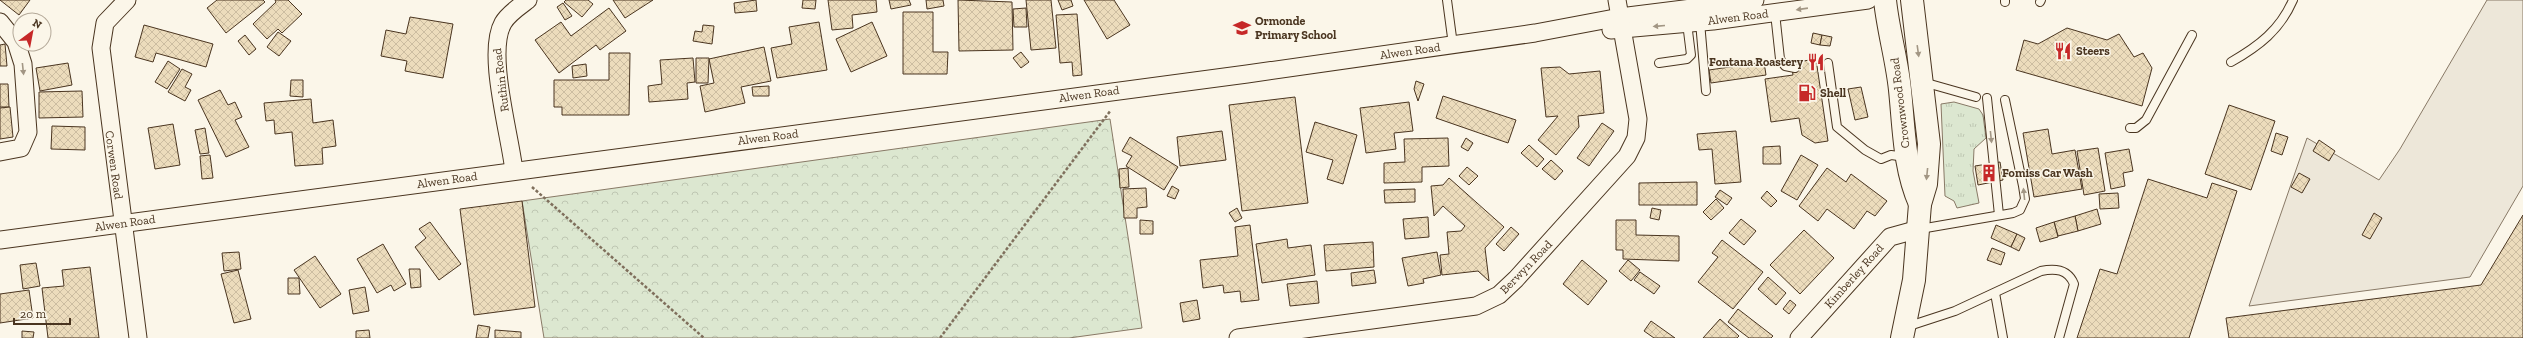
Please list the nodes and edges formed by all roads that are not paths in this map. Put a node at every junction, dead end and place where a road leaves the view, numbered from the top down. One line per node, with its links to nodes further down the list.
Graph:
1 (127, 0): 31 (street, Corwen Road)
2 (528, 0): 28 (street, Ruthin Road)
3 (1447, 0): 15 (lane)
4 (1618, 0): 13 (street, Berwyn Road)
5 (1754, 0): 11 (street, Alwen Road)
6 (1868, 0): 10 (street, Alwen Road, one-way to 10)
7 (1885, 0): 27 (main road, Crownwood Road)
8 (1912, 0): 20 (main road, Crownwood Road, one-way to 20)
9 (2293, 0): 16 (lane)
10 (1775, 13): 11 (street, Alwen Road); 19 (lane)
11 (1704, 15): 13 (street, Alwen Road, one-way to 13); 13 (street, Alwen Road); 17 (lane); 21 (lane)
12 (0, 22): 26 (street, one-way to 26)
13 (1621, 23): 15 (street, Alwen Road); 37 (street, Berwyn Road)
14 (2192, 35): 25 (lane)
15 (1453, 45): 28 (street, Alwen Road)
16 (2231, 62)
17 (1659, 63)
18 (1828, 63): 27 (lane)
19 (1795, 68)
20 (1922, 82): 22 (lane); 29 (main road, Crownwood Road, one-way to 29)
21 (1706, 91)
22 (1976, 97)
23 (1987, 98): 30 (lane, one-way to 30)
24 (2005, 100): 30 (lane, one-way to 24)
25 (2130, 128)
26 (0, 152)
27 (1906, 157): 29 (main road, Crownwood Road)
28 (514, 171): 31 (street, Alwen Road)
29 (1920, 204): 32 (main road, Crownwood Road)
30 (2000, 215): 32 (lane)
31 (122, 224): 33 (street, Alwen Road); 36 (street, Corwen Road)
32 (1919, 229): 35 (main road, Crownwood Road); 38 (street, Kimberley Road)
33 (0, 240)
34 (1996, 293): 35 (lane); 39 (lane); 40 (lane)
35 (1904, 333)
36 (138, 338)
37 (1238, 338)
38 (1799, 338)
39 (2003, 338)
40 (2059, 338)

